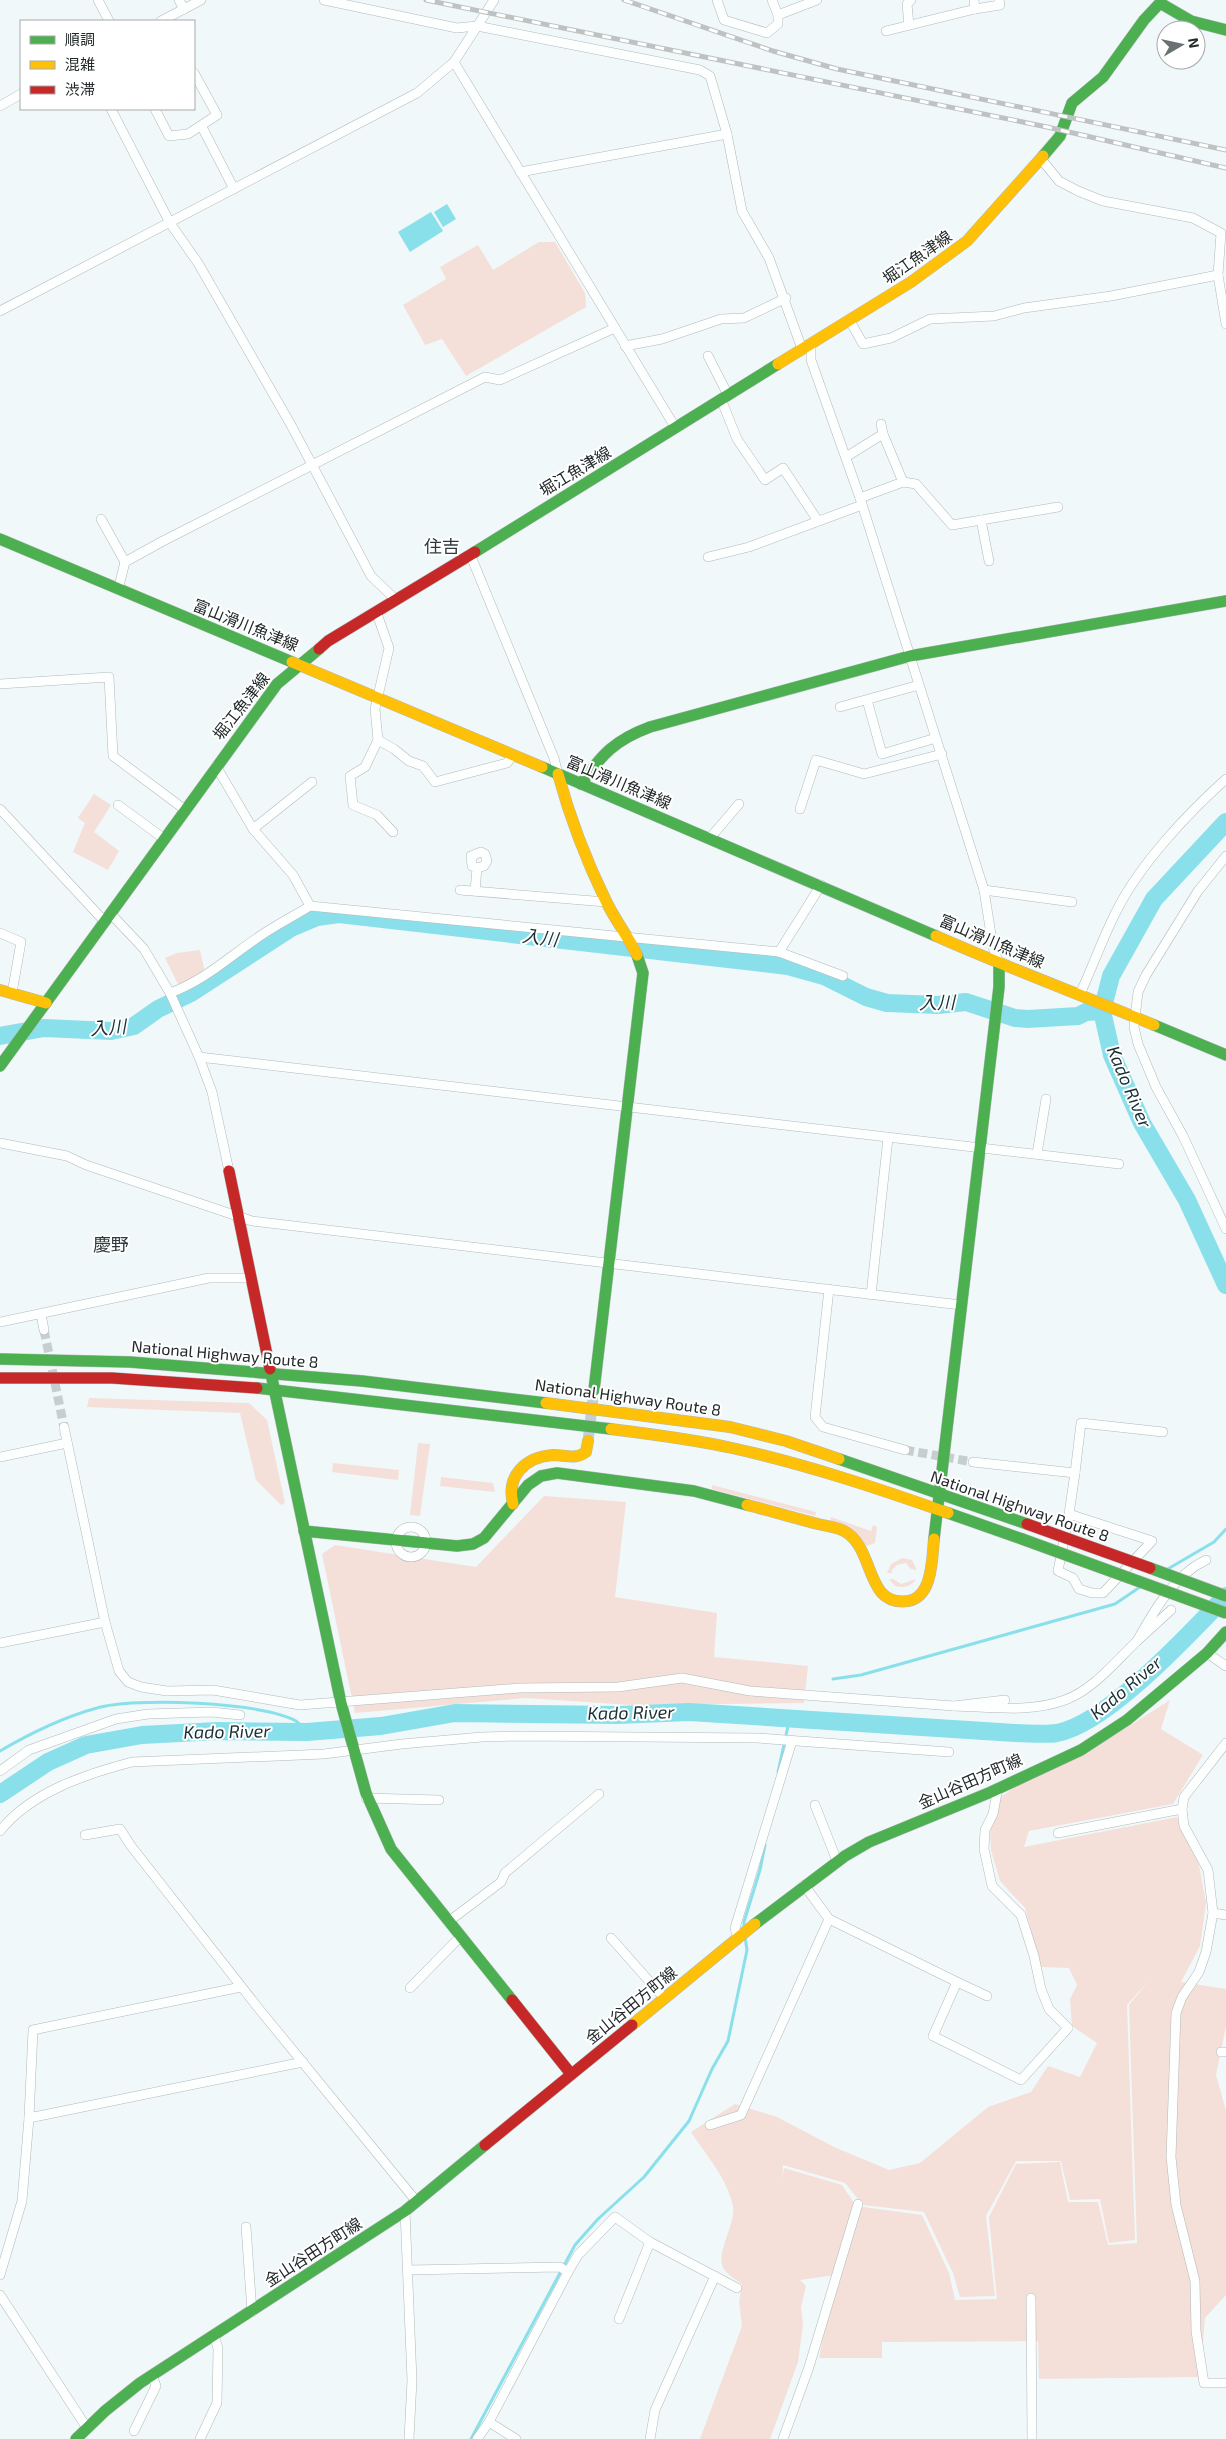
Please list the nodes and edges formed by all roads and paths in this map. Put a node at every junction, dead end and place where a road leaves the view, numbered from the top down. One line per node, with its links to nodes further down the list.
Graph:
1 (98, 0): 15 (street)
2 (179, 0): 13 (street)
3 (201, 0): 13 (street)
4 (324, 0): 18 (street)
5 (494, 0): 18 (street)
6 (717, 0): 14 (street)
7 (772, 0): 14 (street)
8 (817, 0): 14 (street)
9 (911, 0): 17 (street)
10 (999, 0): 12 (street)
11 (1160, 1): 19 (main road, 堀江魚津線); 29 (main road, 堀江魚津線)
12 (975, 5): 17 (street)
13 (184, 9): 16 (street)
14 (778, 15)
15 (108, 20)
16 (165, 20)
17 (909, 25): 20 (street)
18 (477, 26): 21 (street); 28 (street)
19 (1226, 30)
20 (886, 31)
21 (454, 62): 30 (street); 31 (street)
22 (195, 75): 27 (street)
23 (20, 95): 24 (street)
24 (0, 106)
25 (112, 110): 32 (street)
26 (156, 110): 27 (street)
27 (202, 127): 31 (street)
28 (727, 134): 30 (street); 35 (street)
29 (1041, 158): 33 (street); 37 (main road, 堀江魚津線)
30 (520, 172): 39 (street)
31 (234, 189): 32 (street)
32 (170, 223): 36 (street); 48 (street)
33 (1224, 234): 34 (street)
34 (1218, 275): 37 (street); 38 (street)
35 (786, 298): 40 (street); 41 (street)
36 (0, 312)
37 (850, 320): 41 (main road, 堀江魚津線)
38 (1226, 324)
39 (614, 328): 40 (street); 48 (street)
40 (625, 346): 45 (street)
41 (807, 346): 43 (main road, 堀江魚津線); 47 (street)
42 (708, 356): 43 (street)
43 (724, 397): 45 (main road, 堀江魚津線); 54 (street)
44 (881, 424): 46 (street)
45 (675, 427): 56 (main road, 堀江魚津線)
46 (883, 434): 47 (street); 49 (street)
47 (846, 457): 50 (street)
48 (311, 466): 59 (street); 61 (street)
49 (903, 482): 50 (street); 53 (street)
50 (861, 501): 54 (street); 64 (street)
51 (1058, 507): 53 (street)
52 (101, 519): 59 (street)
53 (981, 520): 58 (street)
54 (818, 521): 57 (street)
55 (0, 539): 60 (main road, 富山滑川魚津線)
56 (470, 554): 61 (main road, 堀江魚津線); 76 (street)
57 (708, 557)
58 (989, 561)
59 (124, 562): 60 (street)
60 (118, 590): 65 (main road, 富山滑川魚津線)
61 (395, 600): 63 (main road, 堀江魚津線)
62 (1226, 601): 64 (main road)
63 (376, 611): 65 (main road, 堀江魚津線); 68 (street)
64 (910, 656): 67 (street); 79 (main road)
65 (299, 664): 68 (main road, 富山滑川魚津線); 75 (main road, 堀江魚津線)
66 (0, 684): 83 (street)
67 (919, 685): 69 (street); 71 (street)
68 (379, 698): 72 (street); 74 (main road, 富山滑川魚津線)
69 (867, 700): 70 (street); 71 (street)
70 (840, 707)
71 (936, 738): 73 (street)
72 (378, 740): 74 (street); 86 (street)
73 (942, 754): 84 (street); 93 (street)
74 (513, 755): 76 (main road, 富山滑川魚津線)
75 (216, 766): 83 (main road, 堀江魚津線); 85 (street)
76 (558, 774): 79 (main road, 富山滑川魚津線); 95 (main road)
77 (1226, 779): 106 (street)
78 (312, 782): 85 (street)
79 (581, 784): 88 (main road, 富山滑川魚津線)
80 (739, 804): 88 (street)
81 (118, 805): 87 (street)
82 (0, 809): 98 (street)
83 (184, 809): 87 (main road, 堀江魚津線)
84 (800, 809)
85 (254, 829): 97 (street)
86 (393, 832)
87 (164, 838): 98 (main road, 堀江魚津線)
88 (710, 838): 91 (main road, 富山滑川魚津線)
89 (1226, 856): 108 (street)
90 (477, 868): 94 (street)
91 (821, 885): 101 (street); 102 (main road, 富山滑川魚津線)
92 (460, 890): 94 (street)
93 (984, 890): 96 (street); 102 (street)
94 (475, 891): 95 (street)
95 (606, 902): 100 (main road)
96 (1072, 902)
97 (310, 906): 100 (street); 105 (street)
98 (108, 918): 105 (street); 107 (main road, 堀江魚津線)
99 (0, 933): 104 (street)
100 (629, 938): 101 (street); 113 (main road)
101 (779, 952): 103 (street)
102 (1000, 964): 106 (main road, 富山滑川魚津線); 116 (main road)
103 (843, 976)
104 (6, 991): 107 (main road)
105 (170, 993): 110 (street)
106 (1084, 995): 108 (main road, 富山滑川魚津線)
107 (46, 1003): 111 (main road, 堀江魚津線)
108 (1134, 1016): 109 (main road, 富山滑川魚津線); 121 (street)
109 (1226, 1055)
110 (199, 1058): 113 (street); 119 (street)
111 (0, 1066)
112 (1046, 1099): 117 (street)
113 (628, 1107): 114 (street); 122 (main road)
114 (888, 1138): 116 (street); 125 (street)
115 (0, 1144): 120 (street)
116 (979, 1148): 117 (street); 126 (main road)
117 (1037, 1154): 118 (street)
118 (1119, 1164)
119 (230, 1171): 120 (main road)
120 (239, 1217): 122 (street); 123 (main road)
121 (1226, 1229)
122 (608, 1263): 124 (street); 134 (main road)
123 (250, 1278): 127 (street); 131 (main road)
124 (829, 1289): 125 (street); 139 (street)
125 (871, 1295): 126 (street)
126 (961, 1305): 143 (main road)
127 (41, 1314): 128 (street); 129 (street)
128 (0, 1322)
129 (44, 1330)
130 (0, 1360): 131 (main road, National Highway Route 8)
131 (271, 1374): 133 (main road); 143 (main road, National Highway Route 8)
132 (0, 1378): 133 (main road, National Highway Route 8)
133 (274, 1389): 145 (main road, National Highway Route 8); 147 (main road)
134 (594, 1390)
135 (64, 1427): 138 (street)
136 (1163, 1432): 142 (street)
137 (588, 1441): 144 (main road)
138 (67, 1443): 140 (street); 152 (street)
139 (905, 1450)
140 (0, 1457)
141 (973, 1462): 142 (street)
142 (1075, 1473): 146 (street)
143 (939, 1494): 145 (main road); 149 (main road, National Highway Route 8, bridge)
144 (513, 1504): 145 (main road); 147 (main road)
145 (938, 1510): 151 (main road, National Highway Route 8, bridge)
146 (1070, 1514): 146 (street)
147 (304, 1531): 159 (main road)
148 (1206, 1560): 154 (street)
149 (1226, 1596)
150 (1171, 1610): 154 (street)
151 (1226, 1613)
152 (105, 1622): 155 (street); 159 (street)
153 (1226, 1632): 156 (main road, 金山谷田方町線)
154 (1136, 1642): 160 (street)
155 (0, 1643)
156 (1207, 1652): 157 (street); 167 (main road, 金山谷田方町線)
157 (1226, 1666)
158 (1006, 1700): 160 (street)
159 (342, 1702): 160 (street); 164 (main road)
160 (954, 1706)
161 (240, 1715): 166 (street)
162 (792, 1742): 164 (street); 165 (street); 184 (street)
163 (1226, 1743): 172 (street)
164 (353, 1750): 169 (main road); 173 (street)
165 (949, 1752)
166 (0, 1771)
167 (998, 1788): 176 (main road, 金山谷田方町線); 185 (street)
168 (599, 1794): 181 (street)
169 (366, 1798): 170 (street); 181 (main road)
170 (438, 1800)
171 (815, 1805): 176 (street)
172 (1182, 1809): 174 (street); 178 (street)
173 (0, 1831)
174 (1058, 1832)
175 (84, 1835): 186 (street)
176 (837, 1861): 177 (main road, 金山谷田方町線)
177 (804, 1885): 180 (street); 184 (main road, 金山谷田方町線)
178 (1213, 1913): 179 (street); 210 (street)
179 (1226, 1915)
180 (829, 1919): 185 (street); 193 (street)
181 (448, 1922): 182 (main road)
182 (460, 1937): 187 (street); 191 (main road)
183 (611, 1938): 189 (street)
184 (738, 1939): 189 (main road, 金山谷田方町線)
185 (957, 1982): 188 (street)
186 (241, 1986): 190 (street); 192 (street)
187 (410, 1988)
188 (987, 1996)
189 (665, 1999): 191 (main road, 金山谷田方町線)
190 (303, 2062): 192 (street); 194 (street)
191 (571, 2074): 194 (main road, 金山谷田方町線)
192 (29, 2118): 201 (street)
193 (710, 2124)
194 (417, 2202): 196 (main road, 金山谷田方町線)
195 (858, 2204): 220 (street)
196 (405, 2211): 199 (street); 206 (main road, 金山谷田方町線)
197 (246, 2227): 206 (street)
198 (650, 2242): 200 (street); 202 (street); 207 (street)
199 (408, 2270): 200 (street); 216 (street)
200 (568, 2272): 211 (street)
201 (0, 2275)
202 (715, 2276): 203 (street); 219 (street)
203 (737, 2288)
204 (0, 2295): 212 (street)
205 (1031, 2298): 221 (street)
206 (252, 2312): 208 (main road, 金山谷田方町線)
207 (619, 2319)
208 (214, 2336): 209 (main road, 金山谷田方町線); 215 (street)
209 (152, 2375): 212 (main road, 金山谷田方町線); 213 (street)
210 (1226, 2383)
211 (489, 2422): 217 (street); 218 (street)
212 (87, 2428): 214 (main road, 金山谷田方町線)
213 (134, 2431)
214 (76, 2439)
215 (200, 2439)
216 (409, 2439)
217 (477, 2439)
218 (516, 2439)
219 (650, 2439)
220 (783, 2439)
221 (1032, 2439)

